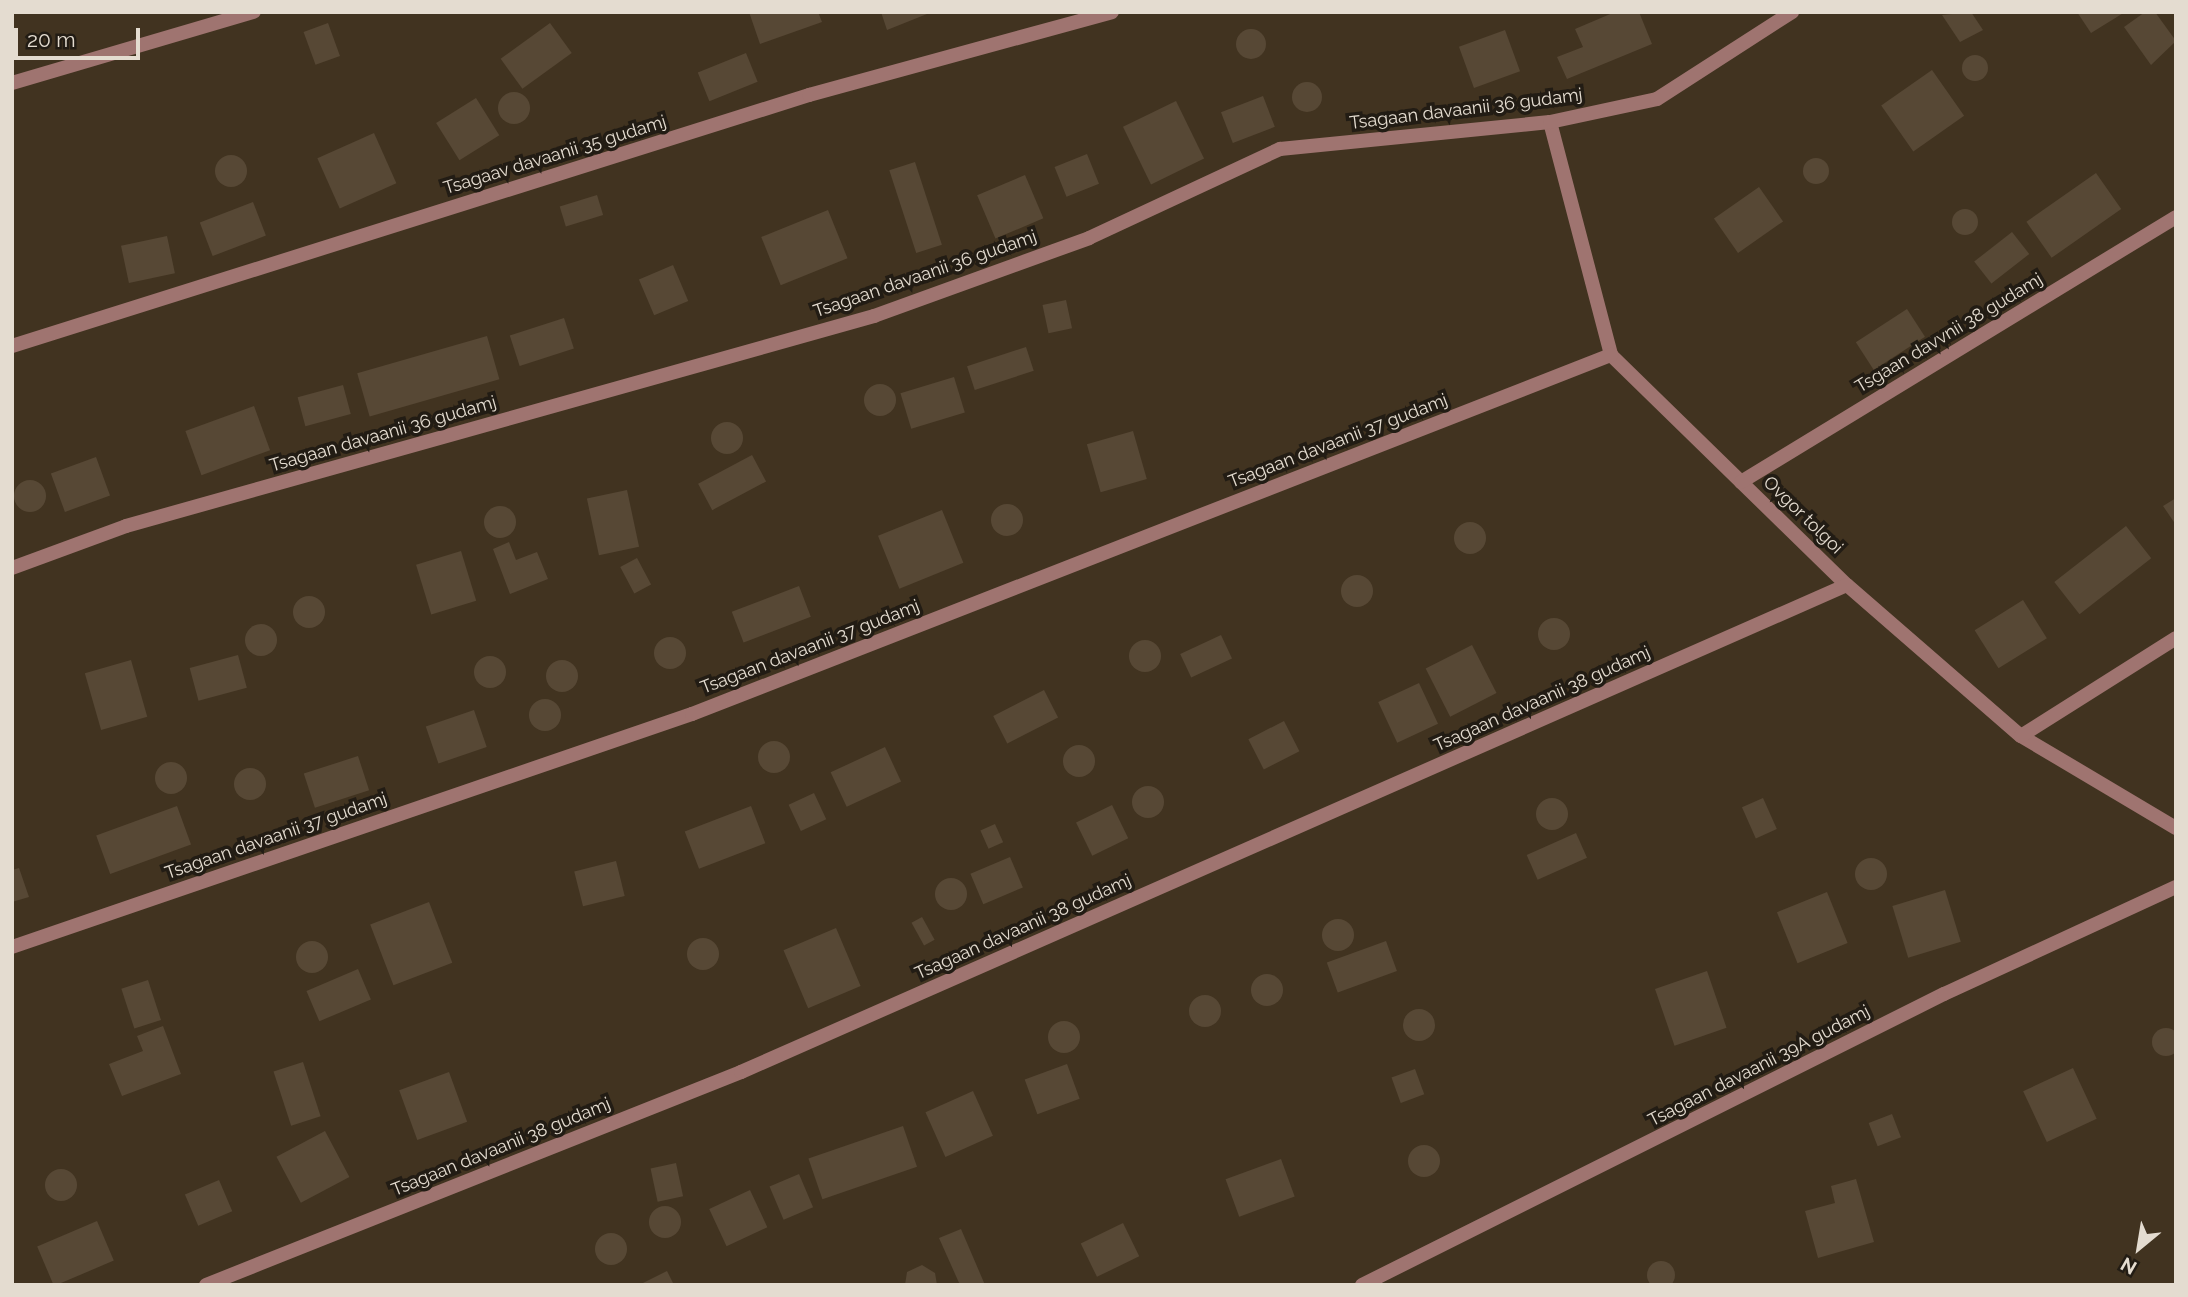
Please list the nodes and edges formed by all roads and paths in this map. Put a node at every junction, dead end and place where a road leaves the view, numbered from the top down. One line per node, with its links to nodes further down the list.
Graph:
1 (254, 12): 4 (street)
2 (1112, 12): 7 (street, Tsagaav davaanii 35 gudamj)
3 (1792, 12): 5 (street, Tsagaan davaanii 36 gudamj)
4 (12, 83)
5 (1550, 122): 8 (street); 10 (street, Tsagaan davaanii 36 gudamj)
6 (2176, 216): 9 (street, Tsgaan davvnii 38 gudamj)
7 (12, 346)
8 (1611, 355): 9 (street, Ovgor tolgoi); 16 (street, Tsagaan davaanii 37 gudamj)
9 (1741, 482): 11 (street, Ovgor tolgoi)
10 (12, 568)
11 (1847, 585): 13 (street, Ovgor tolgoi); 17 (street, Tsagaan davaanii 38 gudamj)
12 (2176, 638): 13 (street)
13 (2021, 736): 14 (street, Ovgor tolgoi)
14 (2176, 828)
15 (2176, 887): 18 (street, Tsagaan davaanii 39A gudamj)
16 (12, 947)
17 (206, 1285)
18 (1362, 1285)

